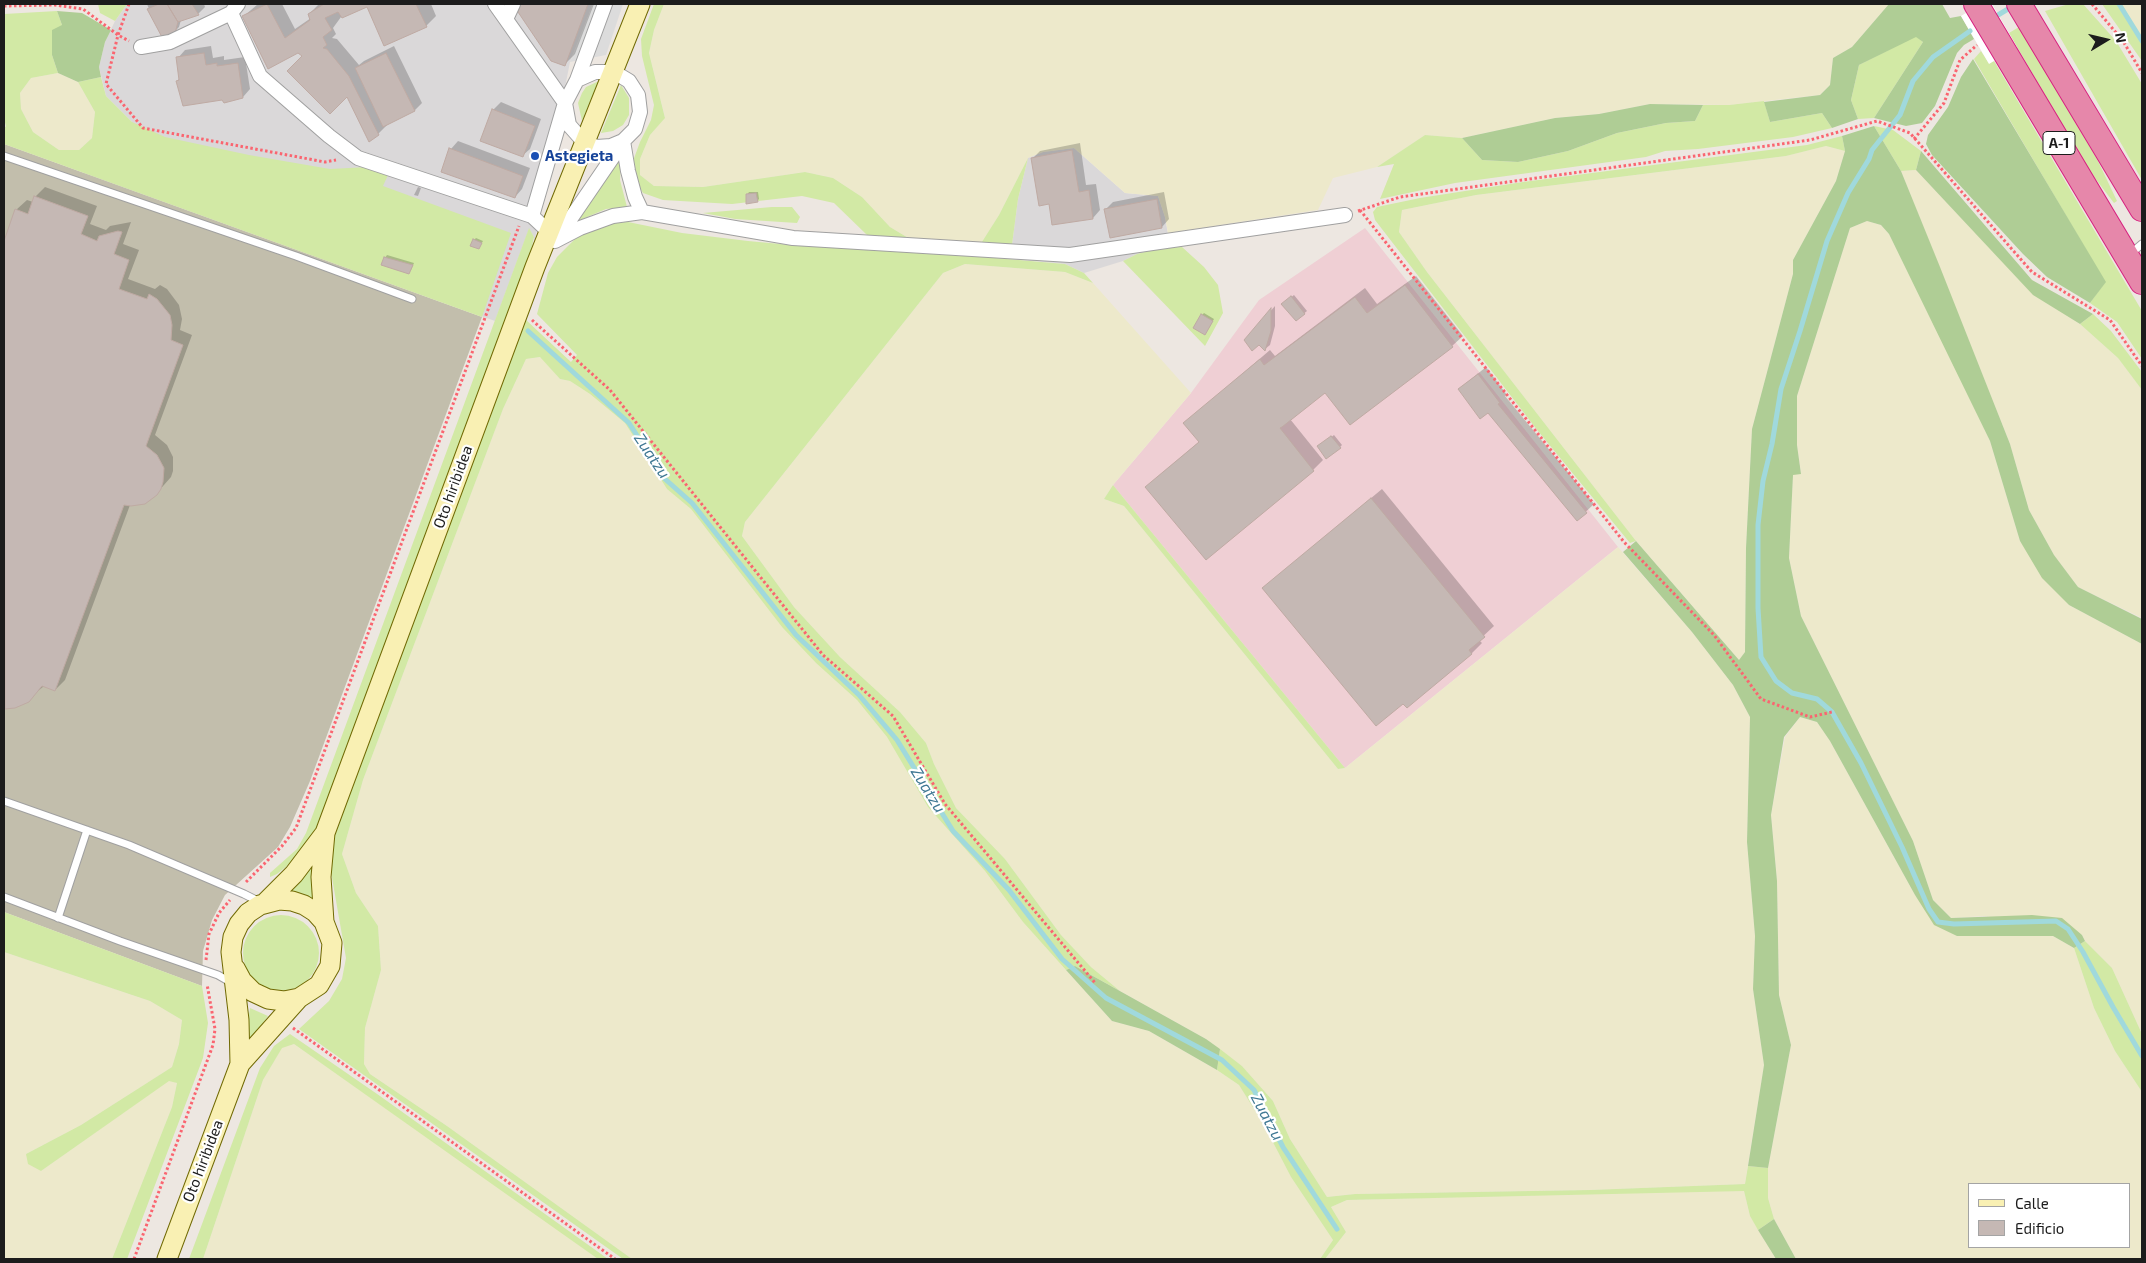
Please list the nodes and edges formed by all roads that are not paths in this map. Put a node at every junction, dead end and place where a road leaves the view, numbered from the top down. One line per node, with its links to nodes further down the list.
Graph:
1 (495, 4): 8 (street)
2 (513, 4): 8 (street)
3 (605, 4): 11 (street)
4 (640, 4): 10 (street, Oto hiribidea)
5 (1976, 4): 21 (highway, A-1)
6 (2019, 4): 16 (highway, A-1)
7 (235, 8): 9 (street); 19 (street)
8 (506, 19): 12 (street)
9 (140, 47)
10 (614, 72): 11 (street); 13 (street); 14 (street, Oto hiribidea)
11 (577, 80): 12 (street)
12 (565, 103): 14 (street); 19 (street)
13 (623, 141): 14 (street); 17 (street); 20 (street)
14 (584, 142): 20 (street, Oto hiribidea)
15 (4, 156): 23 (lane)
16 (2142, 210)
17 (642, 212): 18 (street); 20 (street)
18 (1346, 215)
19 (532, 216): 20 (street)
20 (552, 236): 26 (street, Oto hiribidea)
21 (2135, 251): 22 (highway, A-1)
22 (2142, 282)
23 (412, 299)
24 (4, 802): 25 (lane)
25 (86, 830): 28 (lane); 29 (lane)
26 (325, 833): 28 (street, Oto hiribidea); 30 (street, Oto hiribidea)
27 (4, 897): 29 (lane)
28 (263, 903): 30 (street); 31 (street, Oto hiribidea)
29 (58, 918): 31 (lane)
30 (324, 922): 32 (street, Oto hiribidea)
31 (234, 975): 32 (street); 33 (street, Oto hiribidea)
32 (300, 998): 33 (street, Oto hiribidea)
33 (240, 1064): 34 (street, Oto hiribidea)
34 (167, 1259)

